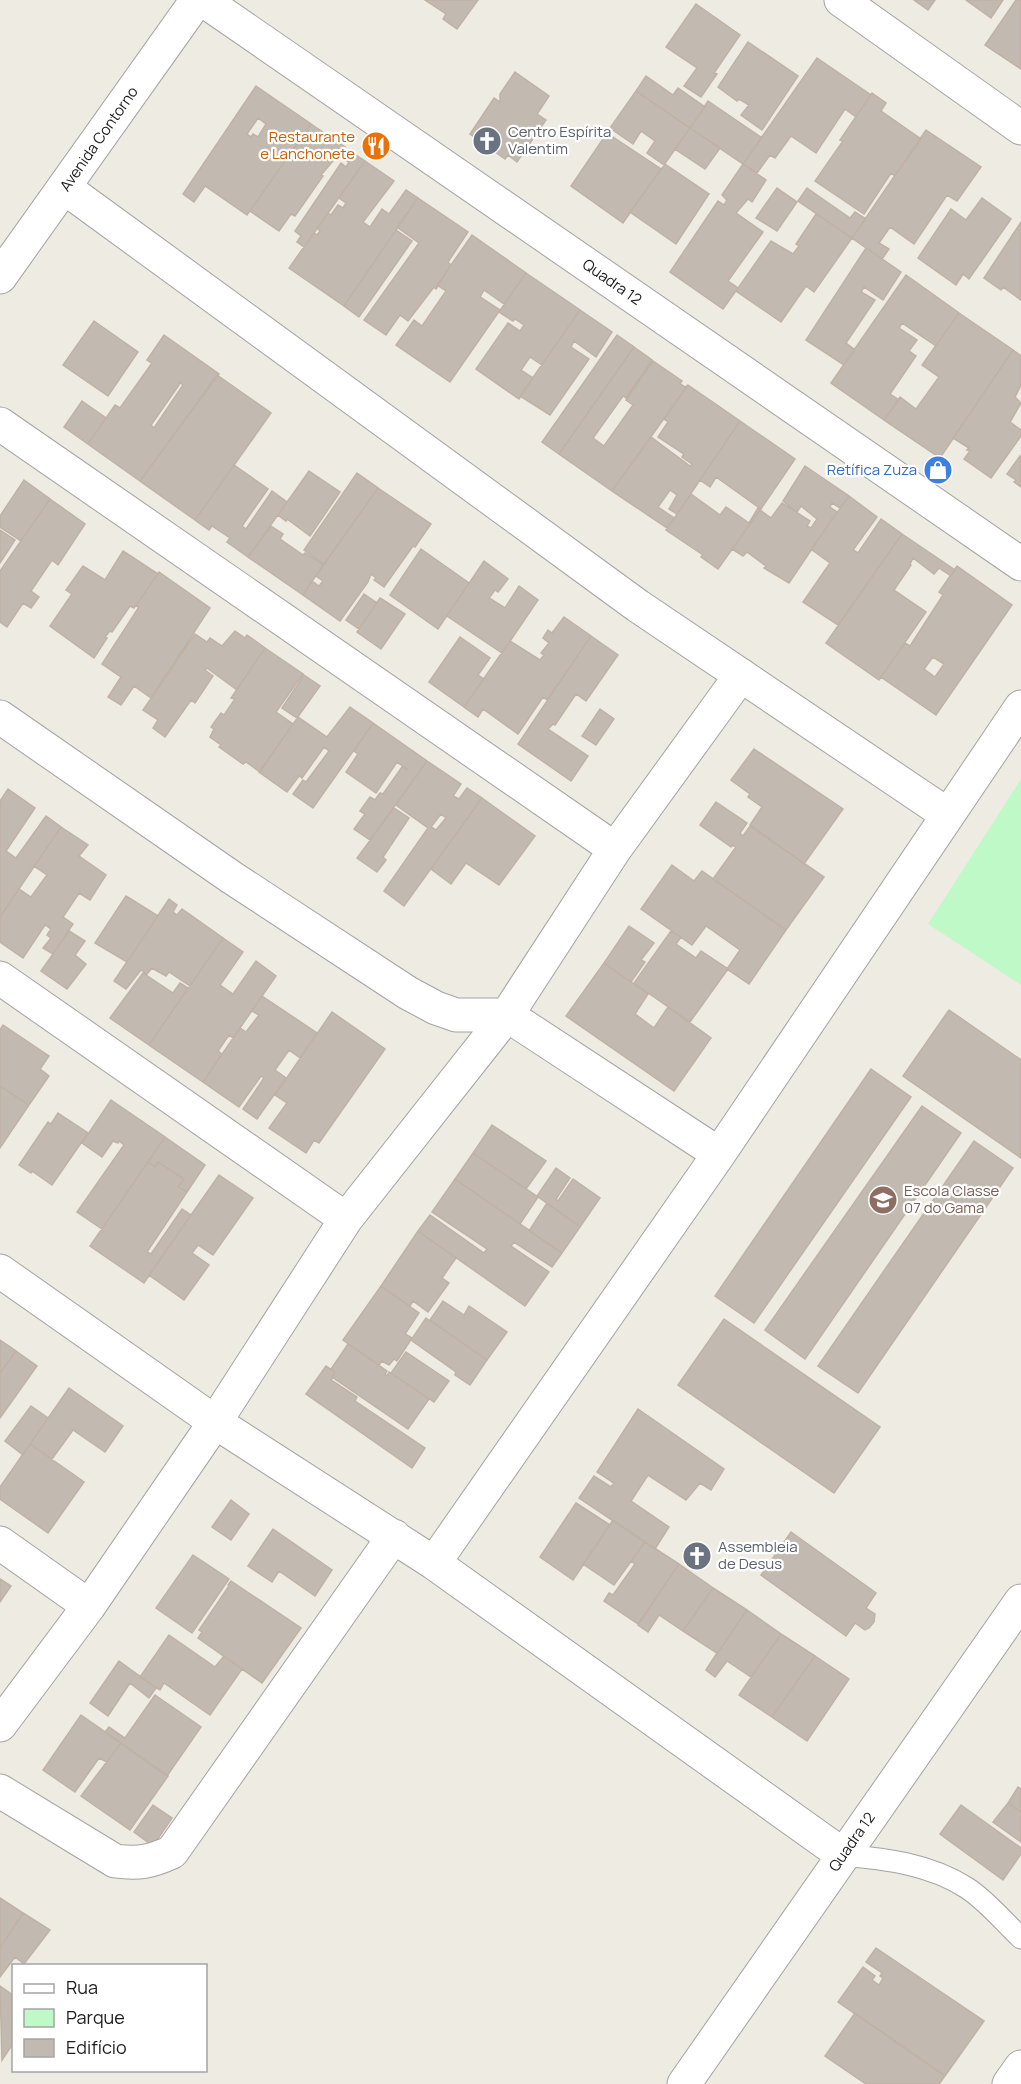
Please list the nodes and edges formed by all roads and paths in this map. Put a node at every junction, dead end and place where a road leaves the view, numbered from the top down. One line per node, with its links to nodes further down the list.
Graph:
1 (197, 0): 5 (street, Avenida Contorno)
2 (203, 0): 8 (street, Quadra 12)
3 (841, 0): 4 (street)
4 (1021, 128)
5 (65, 188): 6 (street, Avenida Contorno); 9 (street)
6 (0, 277)
7 (0, 424): 13 (street)
8 (1021, 564)
9 (741, 675): 12 (street); 13 (street)
10 (1021, 706): 12 (street)
11 (0, 717): 15 (street)
12 (948, 815): 16 (street)
13 (615, 849): 15 (street)
14 (0, 978): 17 (street)
15 (507, 1016): 16 (street); 17 (street)
16 (719, 1154): 22 (street)
17 (346, 1219): 19 (street)
18 (0, 1270): 19 (street)
19 (215, 1422): 20 (street); 24 (street)
20 (394, 1536): 22 (street); 26 (street)
21 (0, 1543): 24 (street)
22 (434, 1563): 27 (street)
23 (1021, 1601): 27 (street, Quadra 12)
24 (88, 1606): 25 (street)
25 (0, 1725)
26 (0, 1791)
27 (843, 1855): 28 (lane); 30 (street, Quadra 12)
28 (1021, 1938)
29 (1021, 2067): 31 (street)
30 (684, 2084)
31 (1009, 2084)

